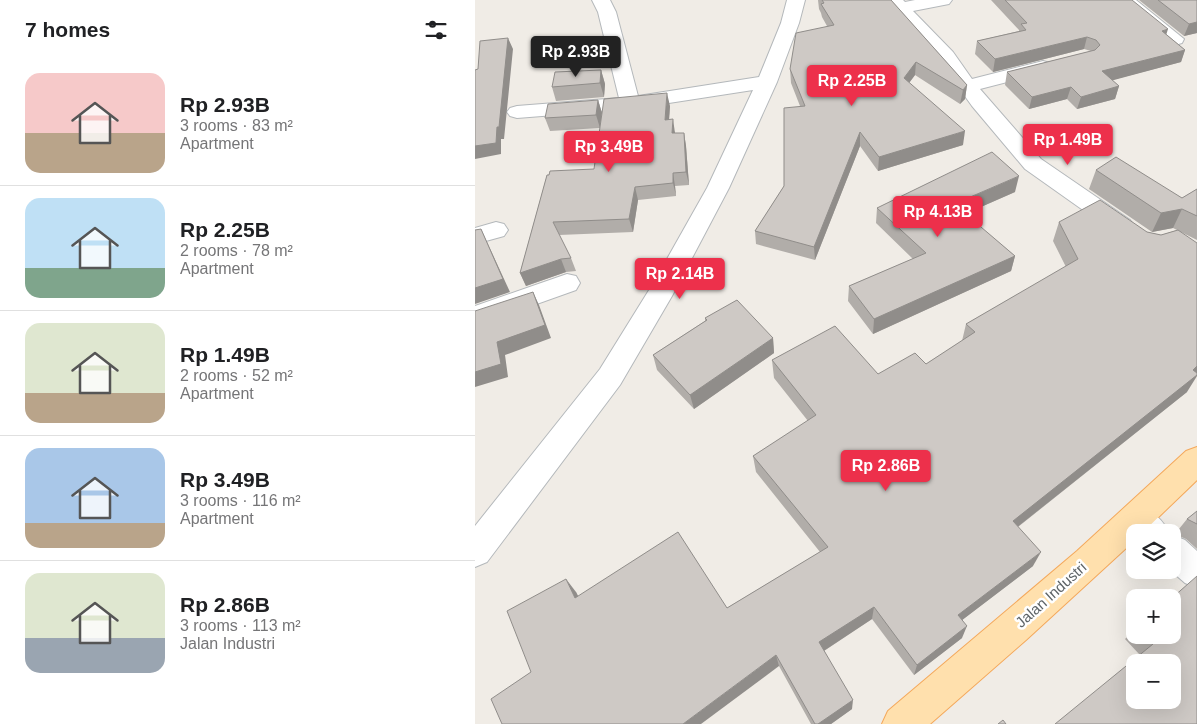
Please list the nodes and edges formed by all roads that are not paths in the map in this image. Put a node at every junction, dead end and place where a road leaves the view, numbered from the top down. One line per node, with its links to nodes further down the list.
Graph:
1 (601, 0): 10 (street)
2 (796, 0): 8 (street)
3 (943, 0): 5 (street)
4 (1125, 0): 6 (street)
5 (897, 4): 9 (street)
6 (1175, 39)
7 (1057, 64): 9 (street)
8 (767, 82): 10 (street); 18 (street)
9 (967, 86): 12 (street)
10 (630, 103): 11 (street)
11 (517, 112)
12 (1139, 238)
13 (567, 283): 14 (street)
14 (475, 316)
15 (1197, 460): 16 (main road, Jalan Industri)
16 (1146, 524)
17 (1126, 540): 21 (main road, Jalan Industri)
18 (475, 551)
19 (1181, 558): 20 (street)
20 (1197, 572)
21 (901, 724)

